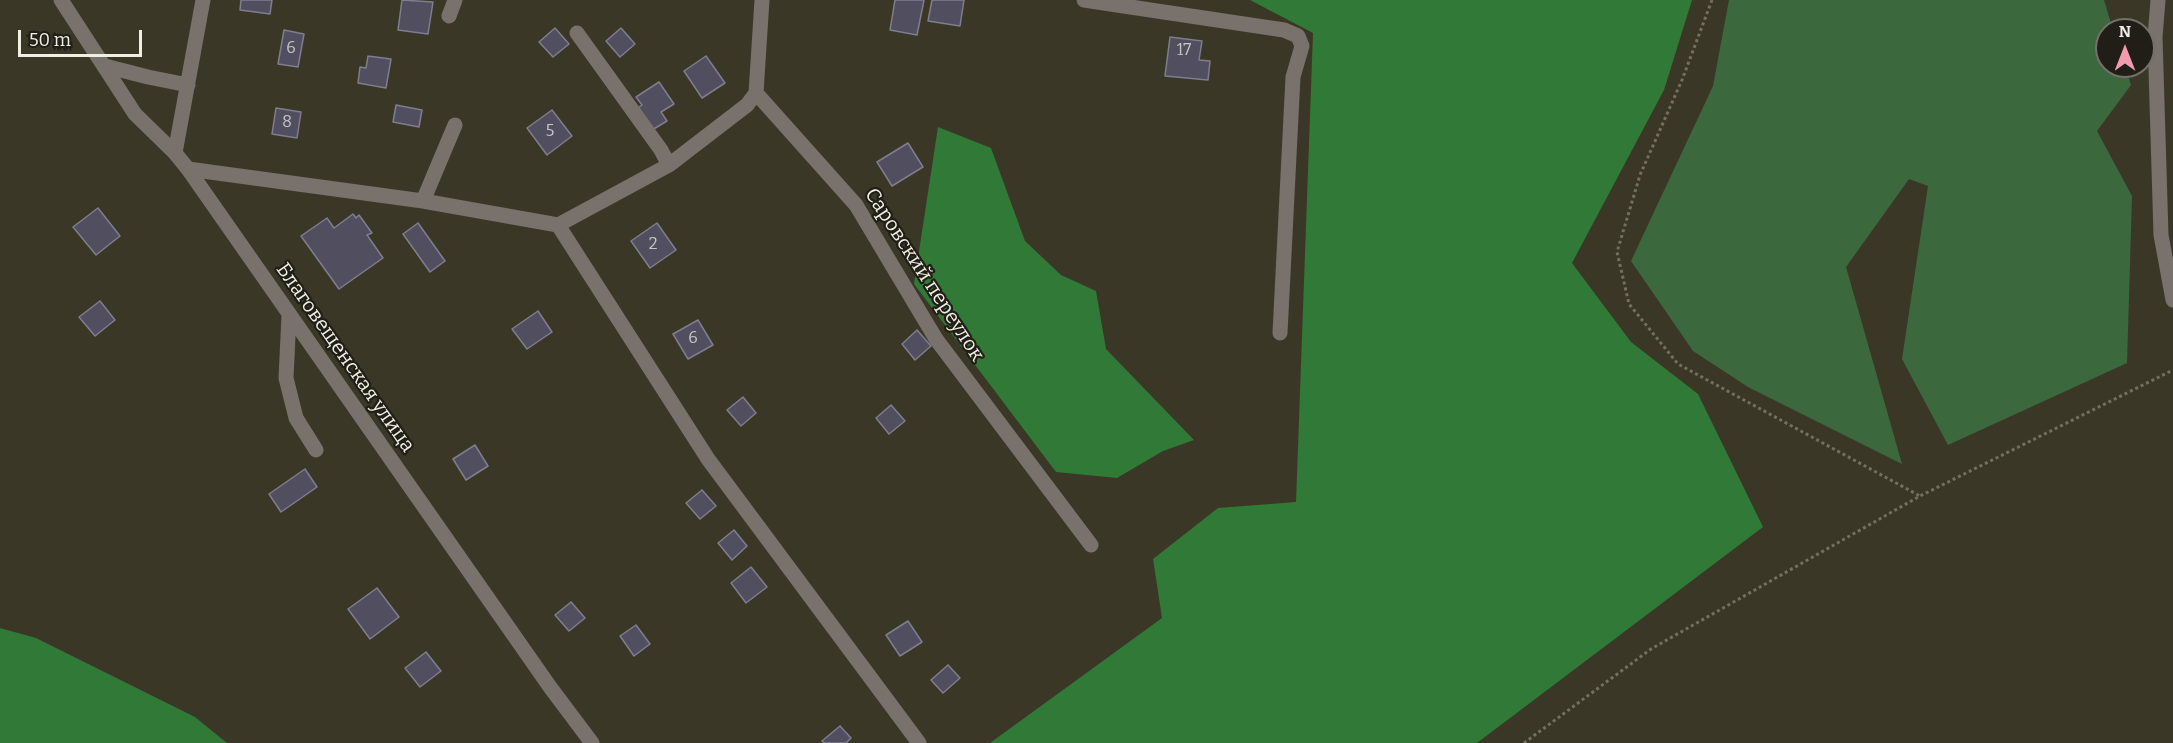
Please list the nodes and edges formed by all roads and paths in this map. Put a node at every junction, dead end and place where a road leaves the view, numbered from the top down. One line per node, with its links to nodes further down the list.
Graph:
1 (61, 0): 10 (street, Благовещенская улица)
2 (203, 0): 11 (street)
3 (454, 0): 8 (street)
4 (762, 0): 12 (street)
5 (1084, 0): 21 (street)
6 (1713, 0): 24 (path)
7 (2158, 0): 19 (street)
8 (449, 16)
9 (577, 33): 15 (street)
10 (105, 66): 11 (street); 14 (street, Благовещенская улица)
11 (188, 85): 14 (street)
12 (756, 93): 15 (street); 25 (street, Саровский переулок)
13 (455, 125): 17 (street)
14 (175, 153): 16 (street, Благовещенская улица)
15 (669, 165): 18 (street)
16 (188, 169): 17 (street); 20 (street, Благовещенская улица)
17 (423, 201): 18 (street)
18 (558, 225): 27 (street)
19 (2173, 300)
20 (289, 315): 23 (street); 26 (street, Благовещенская улица)
21 (1280, 333)
22 (2173, 369): 24 (path)
23 (316, 450)
24 (1920, 495): 28 (path)
25 (1091, 545)
26 (592, 743)
27 (919, 743)
28 (1524, 743)

